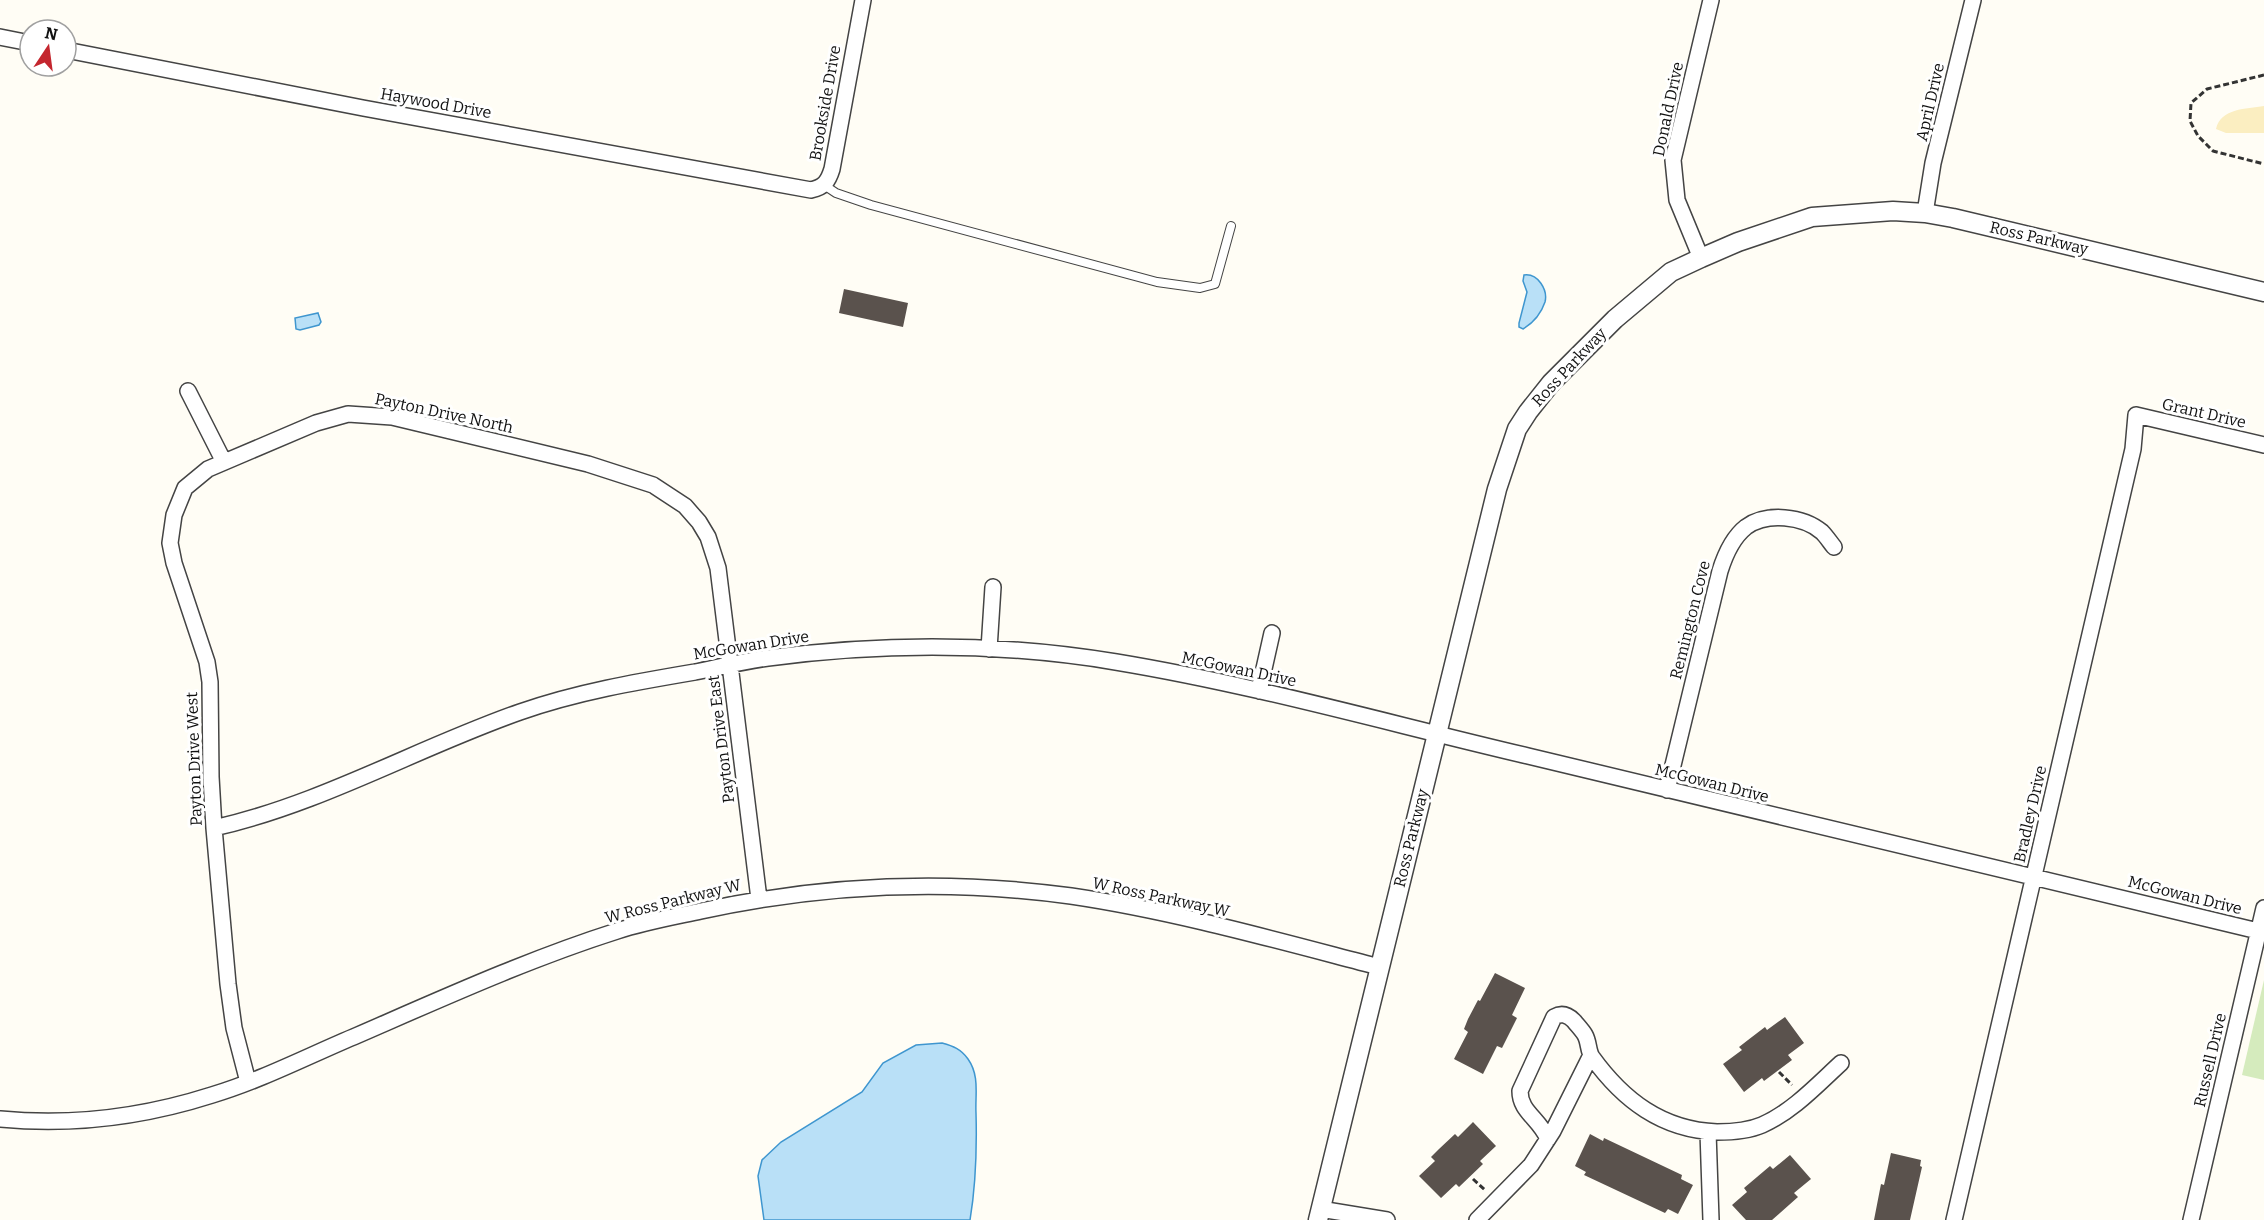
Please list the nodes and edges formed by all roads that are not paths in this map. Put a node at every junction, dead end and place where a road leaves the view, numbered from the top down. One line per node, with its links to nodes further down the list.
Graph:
1 (863, 0): 7 (street, Brookside Drive)
2 (1712, 0): 11 (street, Donald Drive)
3 (1973, 0): 9 (street, April Drive)
4 (0, 37): 5 (street)
5 (18, 41)
6 (78, 52): 8 (street, Haywood Drive)
7 (824, 185): 8 (street, Brookside Drive); 10 (lane)
8 (799, 189)
9 (1925, 213): 11 (street, Ross Parkway); 12 (street, Ross Parkway)
10 (1232, 226)
11 (1701, 258): 24 (street, Ross Parkway)
12 (2264, 292)
13 (188, 391): 16 (street)
14 (2136, 416): 15 (street, Grant Drive); 27 (street, Bradley Drive)
15 (2264, 446)
16 (224, 462): 17 (street, Payton Drive North); 26 (street, Payton Drive West)
17 (627, 476): 22 (street, Payton Drive East)
18 (1834, 547): 25 (street, Remington Cove)
19 (993, 587): 21 (street)
20 (1272, 633): 23 (street)
21 (989, 649): 22 (street, McGowan Drive); 23 (street, McGowan Drive)
22 (730, 665): 26 (street, McGowan Drive); 28 (street, Payton Drive East)
23 (1259, 691): 24 (street, McGowan Drive)
24 (1437, 735): 25 (street, McGowan Drive); 31 (street, Ross Parkway)
25 (1667, 790): 27 (street, McGowan Drive)
26 (214, 828): 34 (street, Payton Drive West)
27 (2034, 877): 30 (street, McGowan Drive); 42 (street, Bradley Drive)
28 (759, 898): 31 (street, W Ross Parkway W); 34 (street, W Ross Parkway W)
29 (2264, 908): 30 (street, Russell Drive)
30 (2258, 931): 43 (street, Russell Drive)
31 (1378, 967): 38 (street, Ross Parkway)
32 (1591, 1055): 36 (street); 37 (street); 37 (street)
33 (1841, 1063): 36 (street)
34 (248, 1082): 35 (street, W Ross Parkway W)
35 (0, 1119)
36 (1708, 1131): 41 (street)
37 (1548, 1139): 40 (street)
38 (1322, 1216): 39 (street)
39 (1387, 1220)
40 (1477, 1220)
41 (1711, 1220)
42 (1954, 1220)
43 (2192, 1220)

